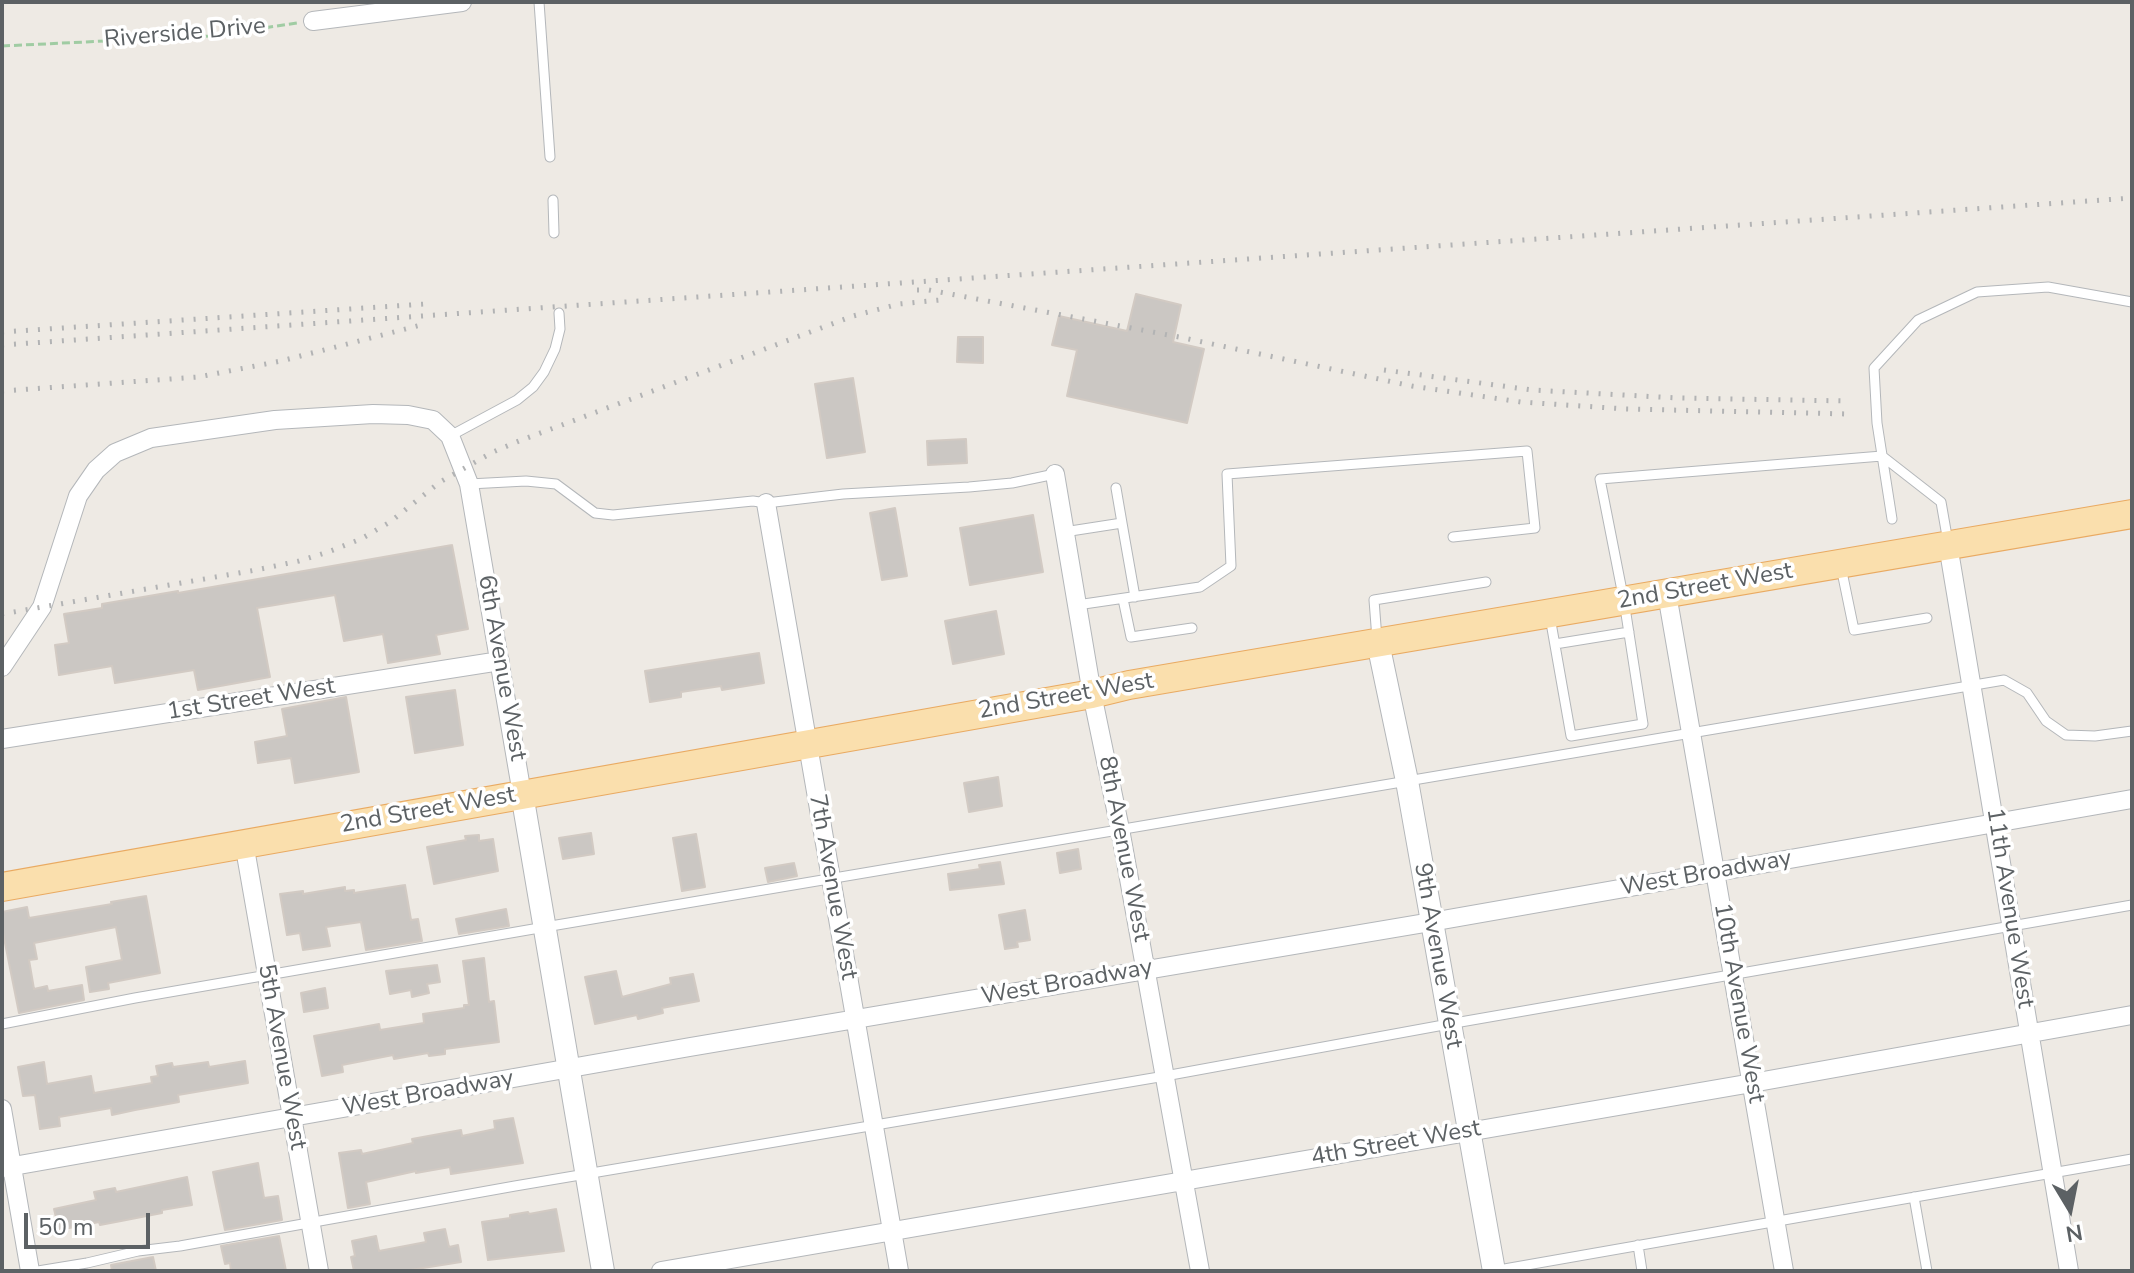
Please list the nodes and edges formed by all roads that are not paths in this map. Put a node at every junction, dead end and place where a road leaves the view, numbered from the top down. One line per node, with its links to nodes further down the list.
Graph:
1 (454, 2): 3 (street)
2 (539, 2): 4 (lane)
3 (313, 21)
4 (550, 157)
5 (553, 200): 6 (lane)
6 (554, 233)
7 (2132, 302): 10 (lane)
8 (559, 313): 9 (lane)
9 (450, 436): 12 (street, 6th Avenue West); 35 (street)
10 (1882, 456): 16 (lane); 20 (lane); 26 (lane)
11 (1055, 474): 14 (lane); 18 (street, 8th Avenue West)
12 (469, 484): 14 (lane); 34 (street, 6th Avenue West)
13 (1116, 488): 17 (lane)
14 (766, 503): 41 (street, 7th Avenue West)
15 (2132, 514): 20 (main road, 2nd Street West)
16 (1892, 519)
17 (1122, 523): 18 (lane); 24 (lane)
18 (1064, 532): 27 (street, 8th Avenue West)
19 (1453, 537): 24 (lane)
20 (1948, 545): 21 (main road, 2nd Street West); 36 (street, 11th Avenue West)
21 (1840, 564): 23 (main road, 2nd Street West); 29 (lane)
22 (1486, 582): 32 (lane)
23 (1667, 594): 26 (main road, 2nd Street West); 39 (street, 10th Avenue West)
24 (1135, 597): 25 (lane)
25 (1123, 599): 27 (lane); 30 (lane)
26 (1624, 601): 28 (main road, 2nd Street West); 31 (lane)
27 (1077, 605): 37 (street, 8th Avenue West)
28 (1550, 614): 32 (main road, 2nd Street West); 33 (lane)
29 (1927, 618)
30 (1192, 628)
31 (1629, 632): 33 (lane); 33 (lane)
32 (1378, 643): 37 (main road, 2nd Street West); 42 (street, 9th Avenue West)
33 (1555, 644)
34 (500, 661): 40 (street, 1st Street West); 43 (street, 6th Avenue West)
35 (2, 667)
36 (1972, 684): 38 (lane); 39 (lane); 45 (street, 11th Avenue West)
37 (1092, 694): 41 (main road, 2nd Street West); 46 (street, 8th Avenue West)
38 (2132, 731)
39 (1691, 732): 42 (lane); 48 (street, 10th Avenue West)
40 (2, 739)
41 (807, 744): 43 (main road, 2nd Street West); 49 (street, 7th Avenue West)
42 (1407, 781): 46 (lane); 52 (street, 9th Avenue West)
43 (522, 794): 47 (main road, 2nd Street West); 54 (street, 6th Avenue West)
44 (2132, 799): 45 (street, West Broadway)
45 (1995, 823): 48 (street, West Broadway); 53 (street, 11th Avenue West)
46 (1120, 829): 49 (lane); 55 (street, 8th Avenue West)
47 (244, 843): 50 (main road, 2nd Street West); 57 (street, 5th Avenue West)
48 (1715, 872): 52 (street, West Broadway); 56 (street, 10th Avenue West)
49 (831, 878): 54 (lane); 59 (street, 7th Avenue West)
50 (2, 887)
51 (2132, 905): 53 (lane)
52 (1431, 922): 55 (street, West Broadway); 61 (street, 9th Avenue West)
53 (2012, 926): 56 (lane); 62 (street, 11th Avenue West)
54 (545, 927): 57 (lane); 63 (street, 6th Avenue West)
55 (1146, 970): 59 (street, West Broadway); 64 (street, 8th Avenue West)
56 (1733, 974): 61 (lane); 65 (street, 10th Avenue West)
57 (267, 975): 60 (lane); 67 (street, 5th Avenue West)
58 (2132, 1015): 62 (street, 4th Street West)
59 (855, 1019): 63 (street, West Broadway); 68 (street, 7th Avenue West)
60 (2, 1024)
61 (1449, 1024): 64 (lane); 69 (street, 9th Avenue West)
62 (2030, 1033): 65 (street, 4th Street West); 72 (street, 11th Avenue West)
63 (569, 1069): 67 (street, West Broadway); 73 (street, 6th Avenue West)
64 (1165, 1076): 68 (lane); 74 (street, 8th Avenue West)
65 (1752, 1083): 69 (street, 4th Street West); 76 (street, 10th Avenue West)
66 (2, 1109): 71 (street)
67 (292, 1118): 71 (street, West Broadway); 77 (street, 5th Avenue West)
68 (874, 1126): 73 (lane); 78 (street, 7th Avenue West)
69 (1469, 1132): 74 (street, 4th Street West); 87 (street, 9th Avenue West)
70 (2132, 1159): 72 (lane)
71 (7, 1167): 80 (street)
72 (2053, 1173): 75 (lane); 91 (street, 11th Avenue West)
73 (587, 1174): 77 (lane); 83 (street, 6th Avenue West)
74 (1184, 1180): 78 (street, 4th Street West); 86 (street, 8th Avenue West)
75 (1914, 1197): 76 (lane); 90 (lane)
76 (1775, 1221): 79 (lane); 89 (street, 10th Avenue West)
77 (311, 1223): 81 (lane); 82 (street, 5th Avenue West)
78 (892, 1231): 84 (street, 4th Street West); 85 (street, 7th Avenue West)
79 (1638, 1245): 87 (lane); 88 (lane)
80 (30, 1271)
81 (38, 1271)
82 (319, 1271)
83 (603, 1271)
84 (661, 1271)
85 (899, 1271)
86 (1200, 1271)
87 (1493, 1271)
88 (1642, 1271)
89 (1784, 1271)
90 (1927, 1271)
91 (2069, 1271)

